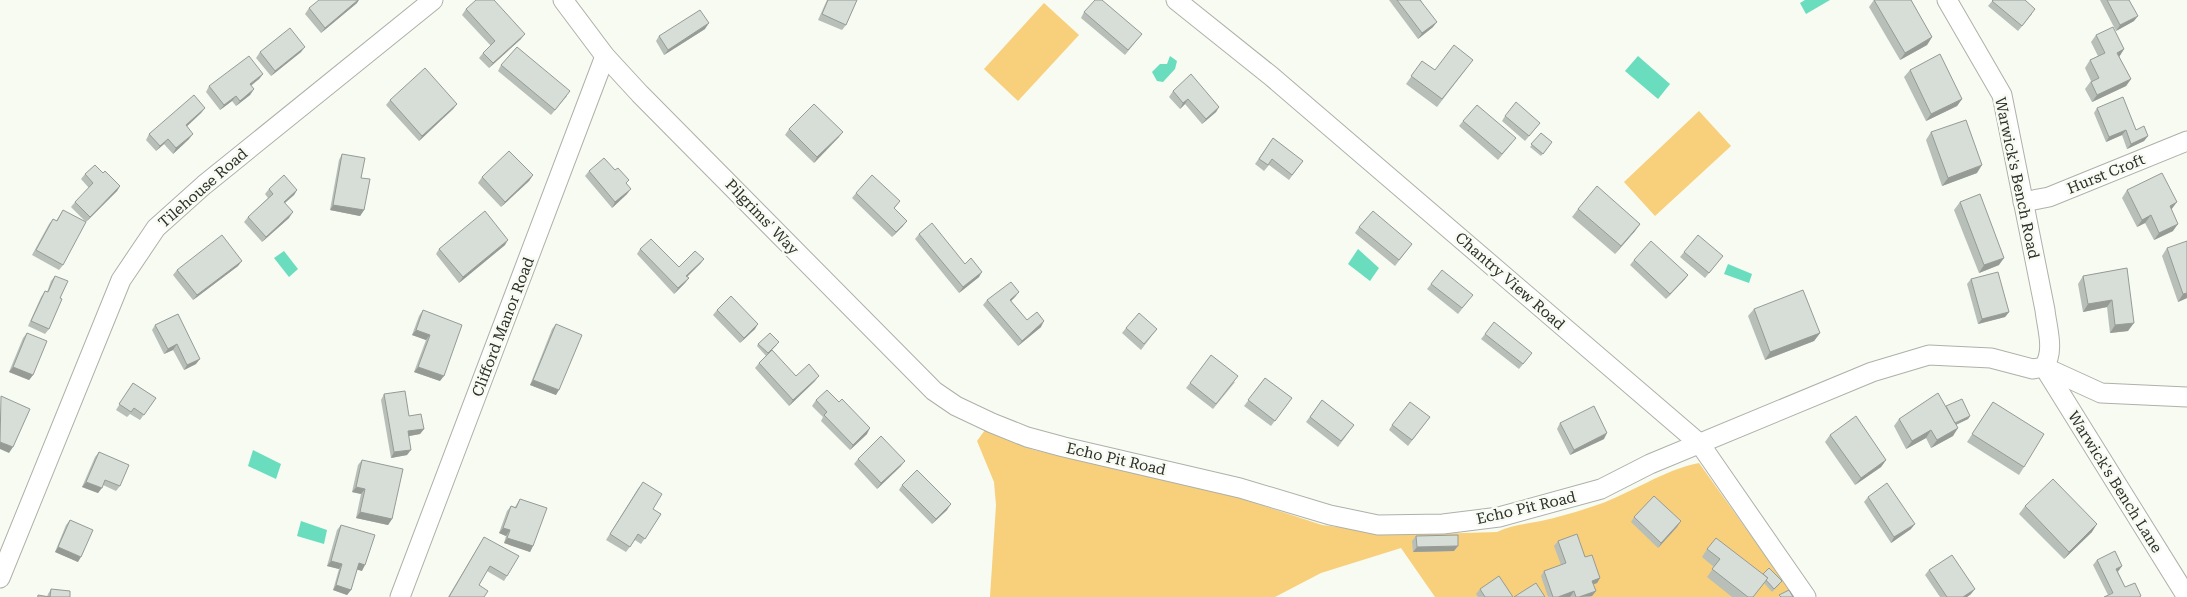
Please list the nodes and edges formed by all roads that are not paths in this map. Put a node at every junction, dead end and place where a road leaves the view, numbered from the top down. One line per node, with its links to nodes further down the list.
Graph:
1 (433, 0): 12 (street, Tilehouse Road)
2 (563, 0): 5 (street, Pilgrims' Way)
3 (1176, 0): 11 (street, Chantry View Road)
4 (1947, 0): 7 (street, Warwick's Bench Road)
5 (605, 56): 10 (street, Pilgrims' Way); 13 (street, Clifford Manor Road)
6 (2187, 140): 7 (street, Hurst Croft)
7 (2023, 202): 8 (street, Warwick's Bench Road)
8 (2044, 367): 9 (street); 11 (street, Echo Pit Road); 15 (street, Warwick's Bench Lane)
9 (2187, 398)
10 (985, 420): 11 (street, Echo Pit Road)
11 (1700, 444): 14 (street, Chantry View Road)
12 (0, 578)
13 (400, 597)
14 (1806, 597)
15 (2187, 597)

